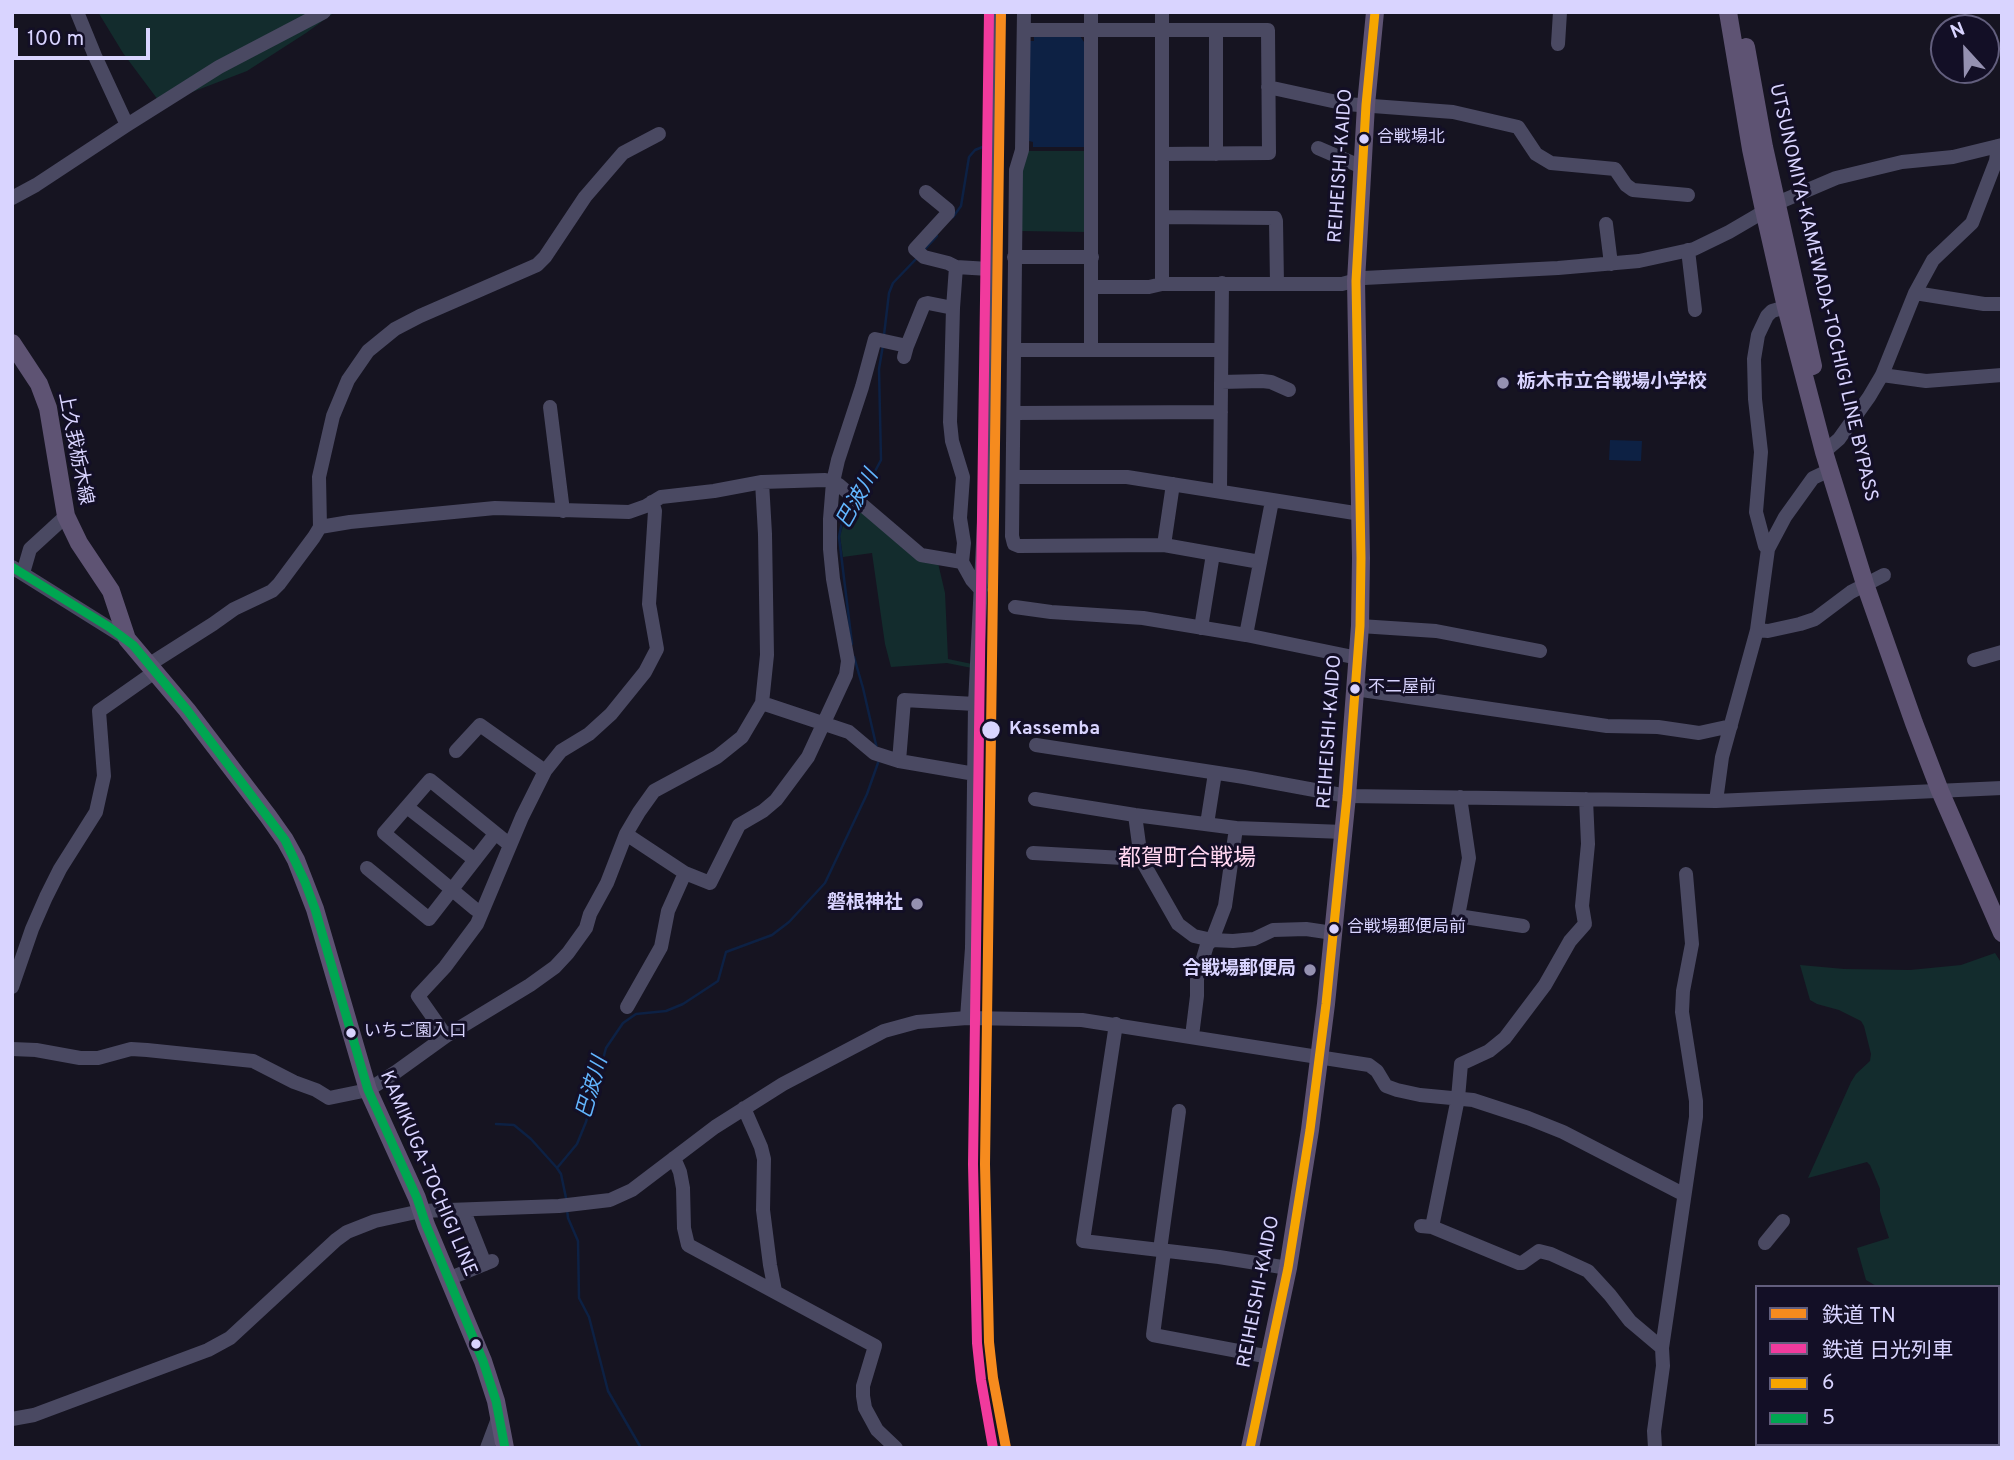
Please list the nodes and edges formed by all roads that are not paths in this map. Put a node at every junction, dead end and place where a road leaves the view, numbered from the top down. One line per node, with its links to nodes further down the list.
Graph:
1 (77, 12): 18 (street)
2 (324, 12): 18 (street)
3 (992, 12): 36 (street)
4 (1024, 12): 11 (street)
5 (1091, 12): 12 (street)
6 (1162, 12): 13 (street)
7 (1376, 12): 17 (main road, REIHEISHI-KAIDO)
8 (1560, 12): 15 (street)
9 (1728, 12): 28 (main road, UTSUNOMIYA-KAMEWADA-TOCHIGI LINE BYPASS)
10 (1740, 12): 28 (main road, UTSUNOMIYA-KAMEWADA-TOCHIGI LINE BYPASS)
11 (1024, 30): 12 (street); 32 (street)
12 (1091, 30): 13 (street); 33 (street)
13 (1162, 31): 14 (street); 22 (street)
14 (1216, 31): 16 (street); 23 (street)
15 (1558, 44)
16 (1268, 87): 17 (street); 23 (street)
17 (1366, 105): 24 (main road, REIHEISHI-KAIDO); 26 (street)
18 (127, 125): 27 (street)
19 (659, 134): 70 (street)
20 (2000, 146): 28 (street); 42 (street)
21 (1318, 148): 24 (street)
22 (1162, 154): 23 (street); 29 (street)
23 (1216, 154)
24 (1362, 167): 37 (main road, REIHEISHI-KAIDO)
25 (926, 192): 35 (street)
26 (1688, 195)
27 (12, 198)
28 (1770, 207): 31 (street); 44 (main road, UTSUNOMIYA-KAMEWADA-TOCHIGI LINE BYPASS); 58 (main road, UTSUNOMIYA-KAMEWADA-TOCHIGI LINE BYPASS)
29 (1162, 217): 38 (street); 40 (street)
30 (1606, 224): 34 (street)
31 (1688, 250): 34 (street); 46 (street)
32 (1014, 257): 33 (street); 49 (street)
33 (1091, 257): 41 (street)
34 (1611, 264): 37 (street)
35 (956, 267): 36 (street); 45 (street)
36 (989, 269): 79 (street)
37 (1356, 281): 40 (street); 68 (main road, REIHEISHI-KAIDO)
38 (1161, 284): 39 (street); 41 (street)
39 (1222, 284): 40 (street); 50 (street)
40 (1277, 284)
41 (1092, 287): 48 (street)
42 (1915, 293): 43 (street); 51 (street)
43 (2002, 304)
44 (1786, 307): 58 (main road, UTSUNOMIYA-KAMEWADA-TOCHIGI LINE BYPASS); 72 (street)
45 (953, 308): 62 (street); 74 (street)
46 (1695, 310)
47 (12, 343): 69 (main road, 上久我栃木線)
48 (1091, 349): 49 (street); 50 (street)
49 (1015, 350): 57 (street)
50 (1221, 350): 53 (street)
51 (1882, 375): 52 (street); 58 (street)
52 (2002, 375)
53 (1221, 382): 54 (street); 56 (street)
54 (1289, 390)
55 (550, 407): 67 (street)
56 (1221, 412): 57 (street); 64 (street)
57 (1014, 413): 60 (street)
58 (1829, 449): 59 (main road, UTSUNOMIYA-KAMEWADA-TOCHIGI LINE BYPASS); 78 (main road, UTSUNOMIYA-KAMEWADA-TOCHIGI LINE BYPASS)
59 (1830, 470): 72 (street); 78 (main road, UTSUNOMIYA-KAMEWADA-TOCHIGI LINE BYPASS)
60 (1013, 477): 63 (street); 71 (street)
61 (762, 482): 62 (street); 66 (street); 92 (street)
62 (833, 482): 74 (street); 94 (street)
63 (1172, 484): 64 (street); 71 (street)
64 (1220, 490): 65 (street)
65 (1272, 501): 68 (street); 75 (street)
66 (652, 502): 67 (street); 99 (street)
67 (563, 511): 70 (street)
68 (1361, 514): 81 (main road, REIHEISHI-KAIDO)
69 (66, 516): 76 (street); 85 (main road, 上久我栃木線)
70 (320, 527): 90 (street)
71 (1164, 545): 73 (street)
72 (1768, 549): 83 (street)
73 (1213, 554): 75 (street); 82 (street)
74 (962, 562): 79 (street)
75 (1259, 562): 84 (street)
76 (18, 570): 85 (street)
77 (1884, 575): 78 (street)
78 (1865, 583): 83 (street); 103 (main road, UTSUNOMIYA-KAMEWADA-TOCHIGI LINE BYPASS)
79 (981, 590): 93 (street)
80 (1015, 607): 82 (street)
81 (1360, 626): 86 (street); 88 (main road, REIHEISHI-KAIDO)
82 (1201, 628): 84 (street)
83 (1757, 631): 95 (street)
84 (1246, 635): 88 (street)
85 (127, 639): 90 (main road, KAMIKUGA-TOCHIGI LINE)
86 (1540, 651)
87 (2002, 652): 89 (street)
88 (1358, 657): 91 (main road, REIHEISHI-KAIDO)
89 (1974, 660)
90 (153, 667): 129 (street); 137 (main road, KAMIKUGA-TOCHIGI LINE)
91 (1355, 689): 95 (street); 104 (main road, REIHEISHI-KAIDO)
92 (762, 703): 94 (street); 115 (street)
93 (975, 704): 98 (street); 101 (street)
94 (825, 724): 98 (street); 121 (street)
95 (1731, 726): 108 (street)
96 (1036, 745): 100 (street)
97 (456, 751): 99 (street)
98 (899, 761): 101 (street)
99 (545, 771): 116 (street)
100 (1215, 773): 104 (street); 111 (street)
101 (975, 774): 131 (street)
102 (2002, 788): 103 (street)
103 (1940, 791): 108 (street); 127 (main road, UTSUNOMIYA-KAMEWADA-TOCHIGI LINE BYPASS)
104 (1347, 796): 105 (street); 113 (main road, REIHEISHI-KAIDO)
105 (1460, 797): 107 (street); 125 (street)
106 (1035, 799): 110 (street)
107 (1586, 799): 108 (street); 138 (street)
108 (1716, 801)
109 (407, 807): 114 (street); 119 (street); 123 (street)
110 (1135, 816): 111 (street); 118 (street)
111 (1207, 824): 112 (street)
112 (1236, 828): 113 (street); 128 (street)
113 (1344, 832): 126 (main road, REIHEISHI-KAIDO)
114 (495, 834): 116 (street); 119 (street)
115 (626, 834): 121 (street); 133 (street)
116 (510, 845): 124 (street)
117 (1033, 853): 118 (street)
118 (1142, 859): 128 (street)
119 (475, 860): 123 (street)
120 (367, 868): 123 (street)
121 (685, 873): 130 (street)
122 (1686, 874): 142 (street)
123 (451, 889): 124 (street)
124 (482, 912): 133 (street)
125 (1523, 926)
126 (1333, 933): 128 (street); 136 (main road, REIHEISHI-KAIDO)
127 (2002, 933)
128 (1212, 940): 134 (street)
129 (12, 987)
130 (627, 1007)
131 (967, 1018): 132 (street); 139 (street)
132 (1116, 1024): 134 (street); 147 (street)
133 (446, 1036): 137 (street)
134 (1192, 1036): 136 (street)
135 (12, 1049): 137 (street)
136 (1320, 1056): 138 (street); 148 (main road, REIHEISHI-KAIDO)
137 (368, 1090): 144 (main road, KAMIKUGA-TOCHIGI LINE)
138 (1458, 1098): 142 (street); 151 (street)
139 (744, 1108): 141 (street); 150 (street)
140 (1179, 1111): 147 (street)
141 (674, 1158): 143 (street); 150 (street)
142 (1683, 1194): 151 (street)
143 (466, 1210): 144 (street); 149 (street)
144 (421, 1211): 149 (main road, KAMIKUGA-TOCHIGI LINE); 154 (street)
145 (1783, 1221): 146 (street)
146 (1765, 1243)
147 (1162, 1251): 148 (street); 152 (street)
148 (1288, 1268): 152 (main road, REIHEISHI-KAIDO)
149 (448, 1279): 153 (main road, KAMIKUGA-TOCHIGI LINE)
150 (775, 1291): 157 (street)
151 (1662, 1348): 159 (street)
152 (1270, 1357): 158 (main road, REIHEISHI-KAIDO)
153 (499, 1416): 155 (street); 156 (main road, KAMIKUGA-TOCHIGI LINE)
154 (12, 1419)
155 (486, 1448)
156 (505, 1448)
157 (896, 1448)
158 (1250, 1448)
159 (1655, 1448)

